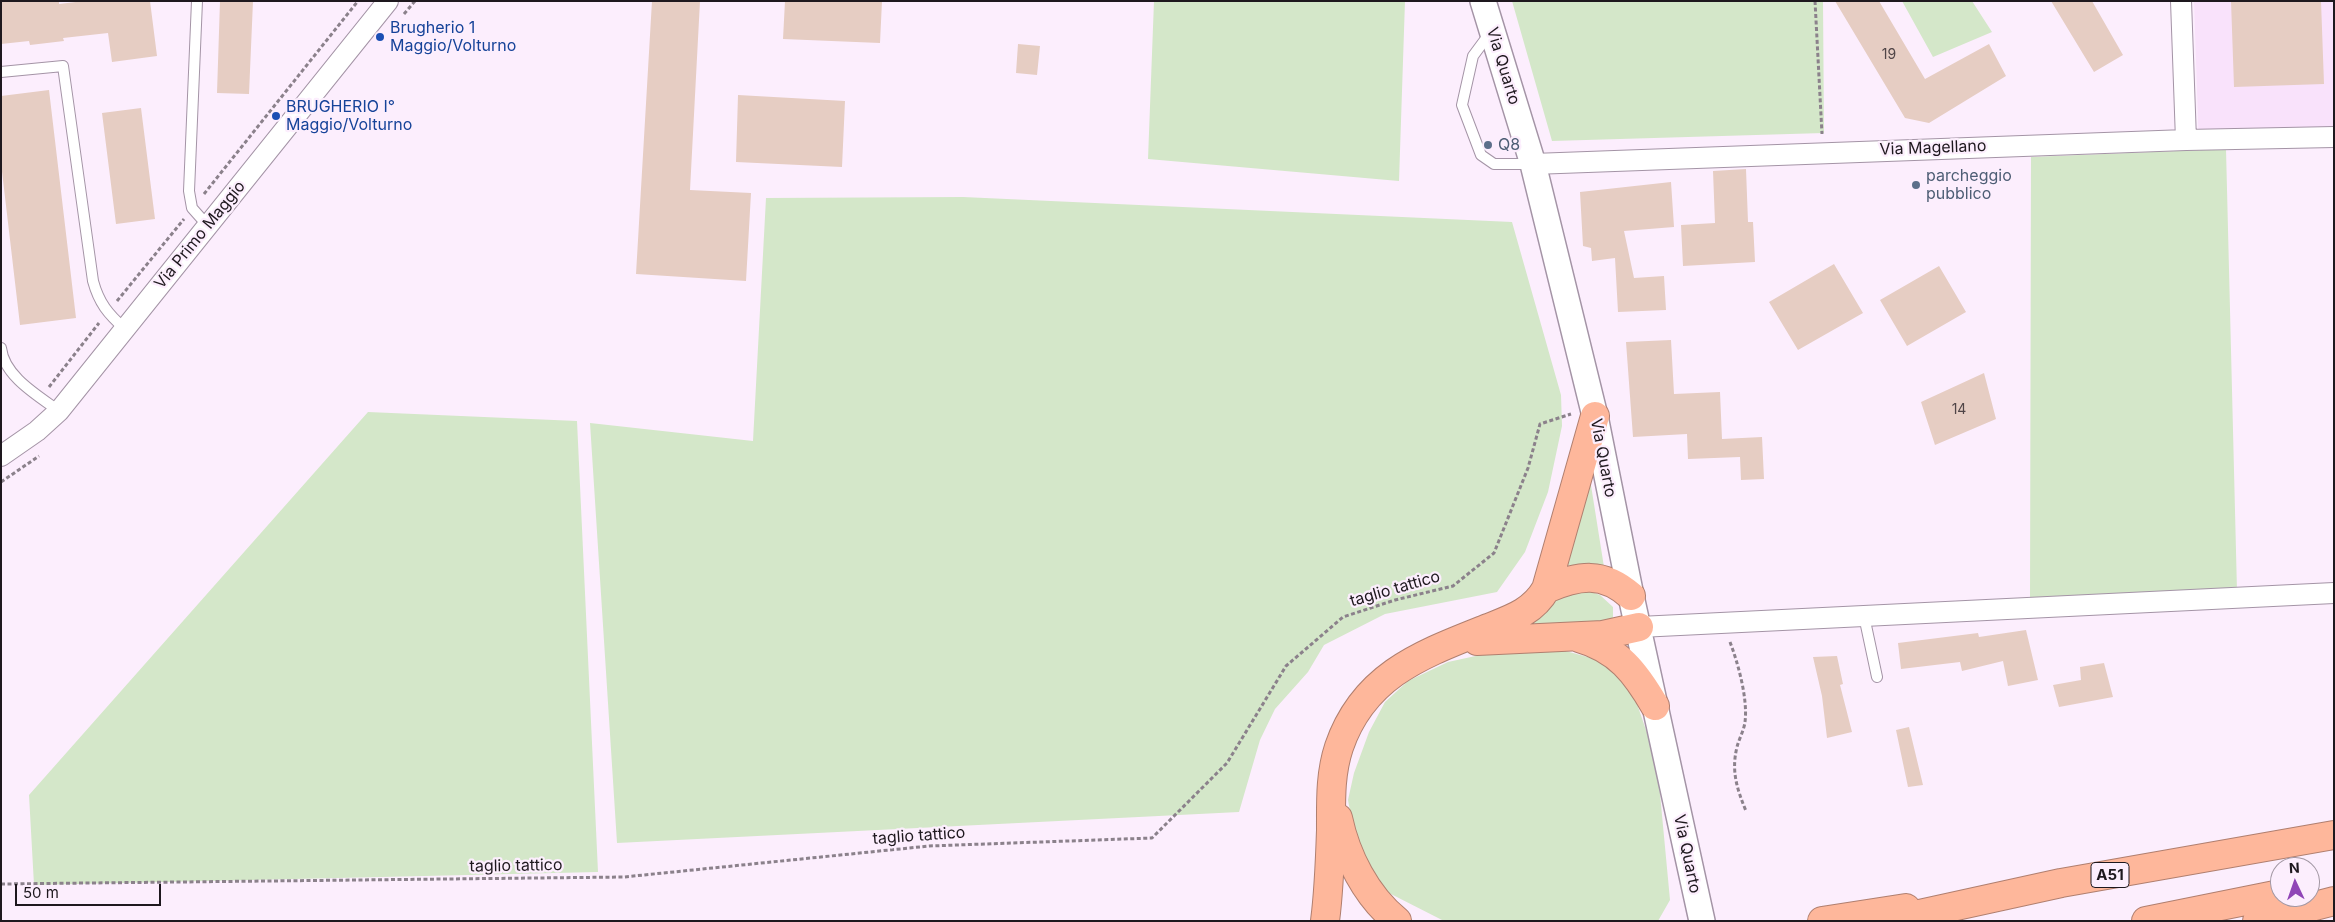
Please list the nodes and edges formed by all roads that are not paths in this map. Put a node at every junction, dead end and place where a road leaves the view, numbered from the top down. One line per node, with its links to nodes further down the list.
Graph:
1 (197, 1): 10 (lane)
2 (388, 1): 10 (street, Via Primo Maggio)
3 (1483, 1): 5 (street, Via Quarto)
4 (2181, 1): 8 (street)
5 (1492, 31): 9 (street, Via Quarto); 9 (lane)
6 (1, 72): 11 (lane)
7 (2334, 137): 8 (street, Via Magellano)
8 (2186, 140): 9 (street, Via Magellano)
9 (1533, 164): 13 (street, Via Quarto)
10 (208, 226): 11 (street, Via Primo Maggio)
11 (125, 329): 14 (street, Via Primo Maggio)
12 (1, 348): 14 (lane)
13 (1594, 410): 16 (highway); 18 (street, Via Quarto)
14 (59, 411): 15 (street, Via Primo Maggio)
15 (1, 456)
16 (1546, 589): 18 (highway); 22 (highway)
17 (2334, 593): 19 (street)
18 (1631, 596): 20 (street, Via Quarto)
19 (1864, 616): 20 (street); 23 (lane)
20 (1639, 627): 21 (highway); 24 (street, Via Quarto)
21 (1570, 636): 22 (highway); 24 (highway)
22 (1453, 642): 25 (highway)
23 (1877, 677)
24 (1654, 706): 34 (street, Via Quarto)
25 (1331, 788): 32 (highway); 33 (highway)
26 (2334, 835): 28 (highway, A51)
27 (2334, 883): 29 (highway)
28 (2061, 884): 35 (highway); 36 (highway, A51)
29 (2320, 885)
30 (2270, 896): 37 (highway)
31 (2334, 901): 38 (highway)
32 (1325, 921)
33 (1397, 921)
34 (1702, 921)
35 (1822, 921)
36 (1888, 921)
37 (2146, 921)
38 (2257, 921)

